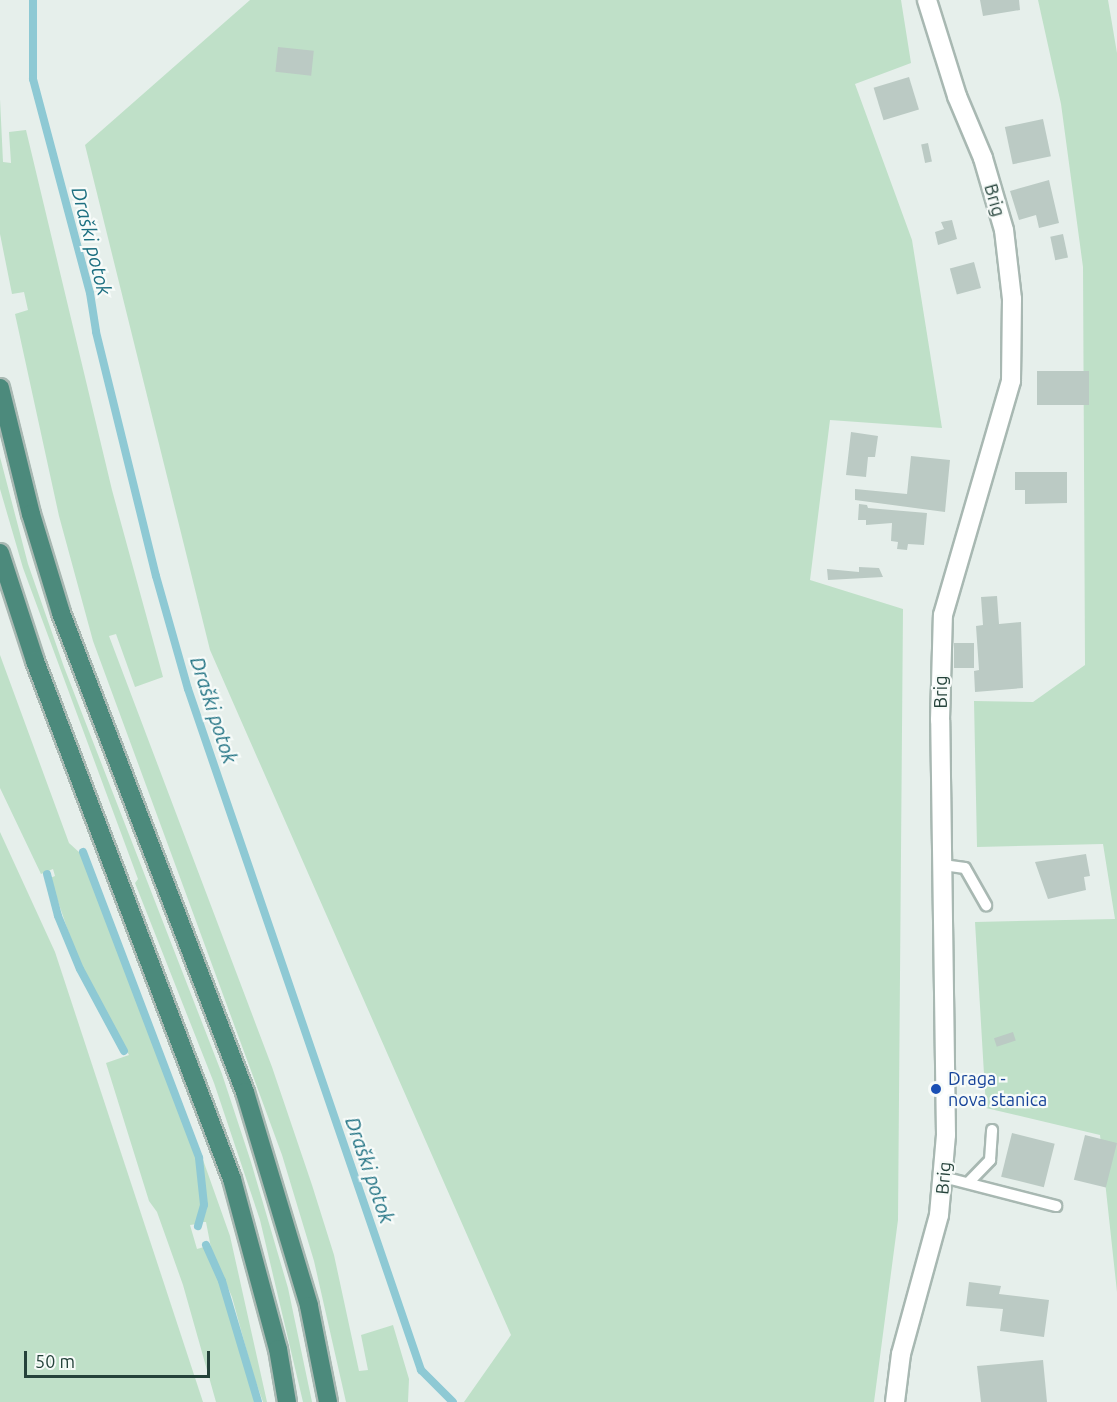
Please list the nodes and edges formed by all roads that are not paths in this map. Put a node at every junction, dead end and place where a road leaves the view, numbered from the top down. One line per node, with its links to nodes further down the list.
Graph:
1 (927, 0): 4 (street, Brig)
2 (0, 388): 11 (highway)
3 (0, 554): 10 (highway)
4 (943, 865): 5 (lane); 7 (street, Brig)
5 (986, 905)
6 (992, 1130): 8 (lane)
7 (943, 1177): 8 (lane); 12 (street, Brig)
8 (968, 1183): 9 (lane)
9 (1056, 1206)
10 (287, 1402)
11 (328, 1402)
12 (895, 1402)

